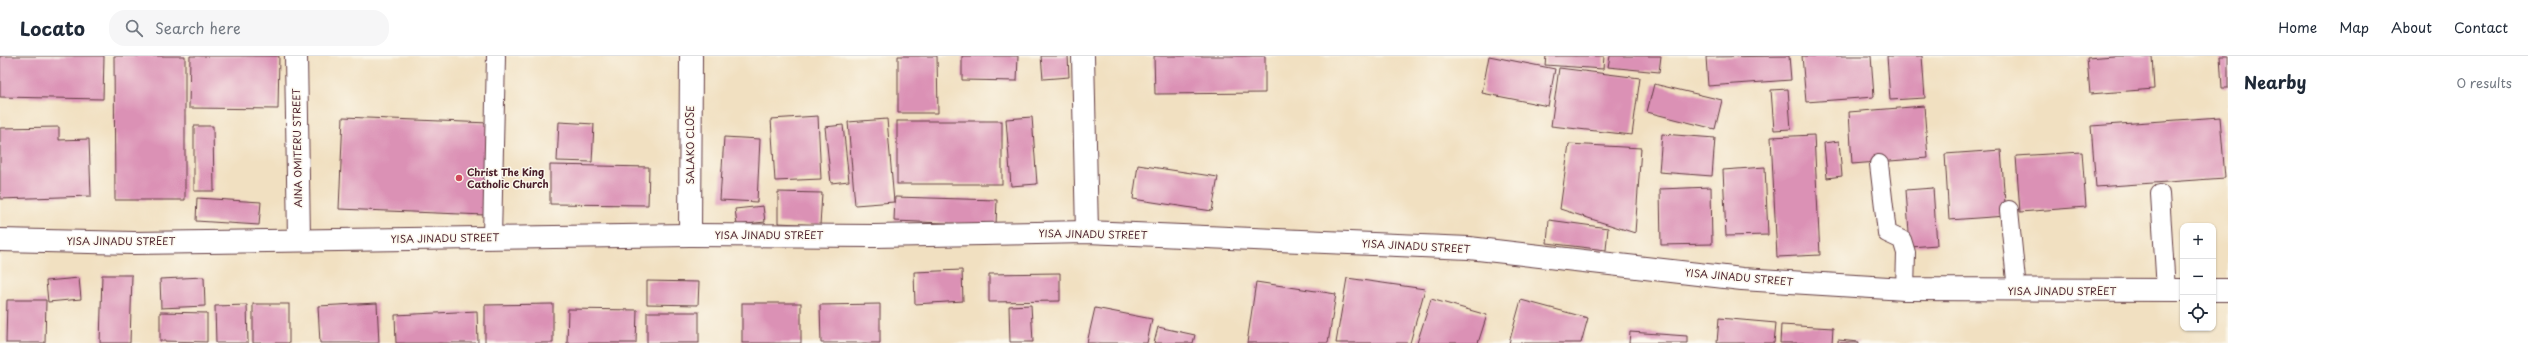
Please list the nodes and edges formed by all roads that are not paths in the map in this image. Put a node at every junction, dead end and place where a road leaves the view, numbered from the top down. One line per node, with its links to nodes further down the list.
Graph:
1 (296, 56): 12 (street, AINA OMITERU STREET)
2 (496, 56): 10 (lane)
3 (691, 56): 9 (street, SALAKO CLOSE)
4 (1084, 56): 8 (street)
5 (1879, 164): 13 (lane)
6 (2160, 194): 14 (lane)
7 (2009, 210): 17 (lane)
8 (1087, 232): 9 (street, YISA JINADU STREET); 13 (street, YISA JINADU STREET)
9 (690, 235): 10 (street, YISA JINADU STREET)
10 (492, 237): 12 (street, YISA JINADU STREET)
11 (0, 240): 12 (street, YISA JINADU STREET)
12 (299, 240)
13 (1905, 289): 17 (street, YISA JINADU STREET)
14 (2175, 290): 17 (street, YISA JINADU STREET)
15 (2216, 290): 16 (street)
16 (2228, 290)
17 (2017, 291)

